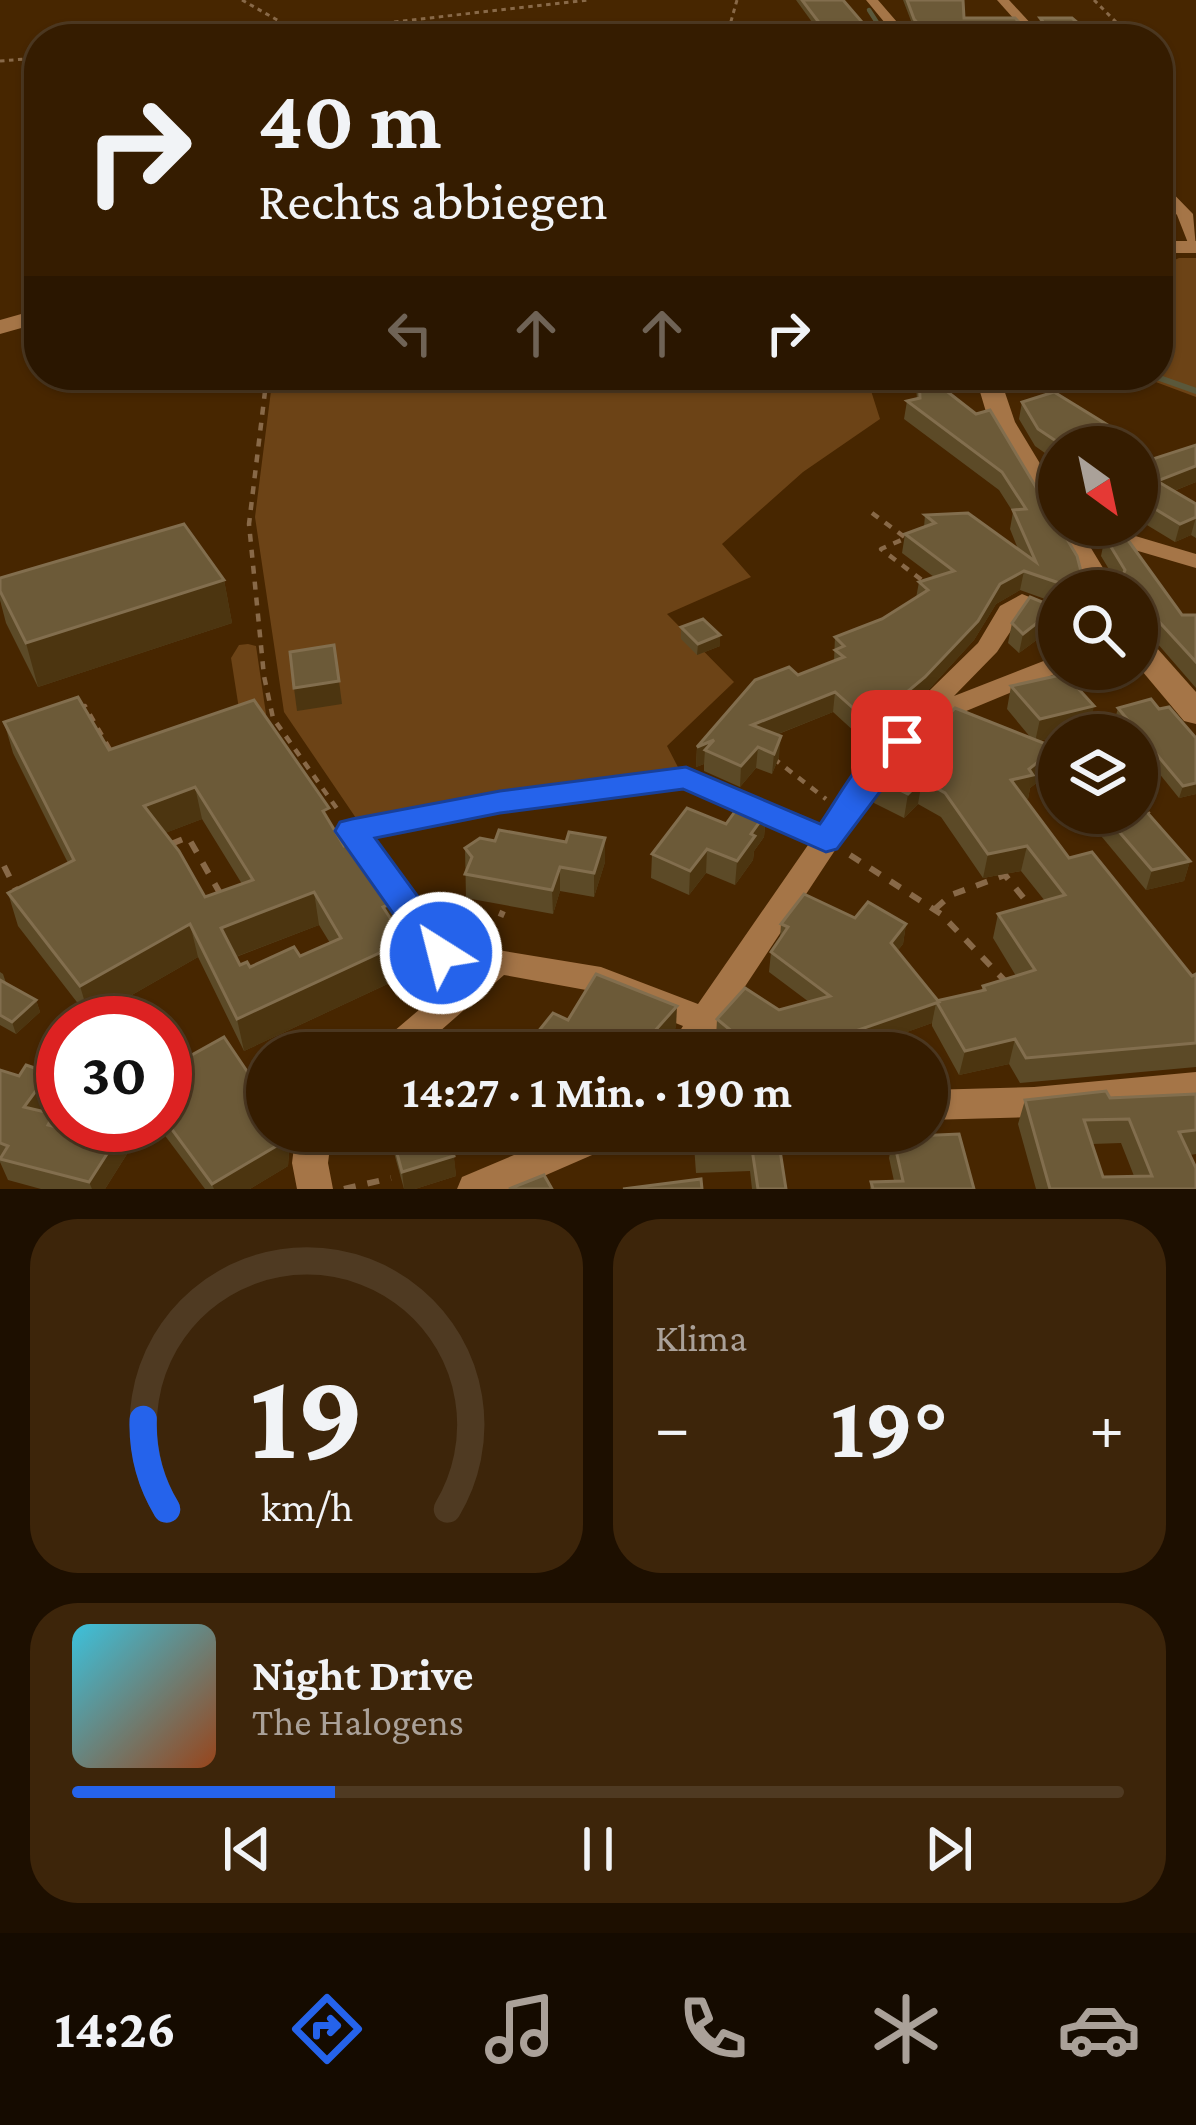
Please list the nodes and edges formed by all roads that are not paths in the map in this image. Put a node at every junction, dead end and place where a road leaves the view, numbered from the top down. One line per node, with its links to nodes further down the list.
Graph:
1 (872, 0): 3 (street)
2 (1003, 0): 4 (street)
3 (892, 24)
4 (1025, 24)
5 (1173, 200): 6 (street)
6 (1196, 245)
7 (992, 390): 8 (street)
8 (1038, 482)
9 (1145, 546): 10 (street)
10 (1196, 561)
11 (1038, 609): 14 (street)
12 (1158, 669): 15 (street)
13 (1038, 672): 14 (street)
14 (950, 708): 17 (street)
15 (1196, 713)
16 (352, 831): 17 (lane); 18 (street)
17 (826, 841): 21 (street)
18 (474, 980): 19 (street); 20 (street)
19 (416, 1032)
20 (677, 1032)
21 (700, 1032)
22 (1196, 1088): 23 (street)
23 (948, 1105)
24 (311, 1152): 26 (street)
25 (564, 1152): 27 (street)
26 (315, 1189)
27 (475, 1189)

